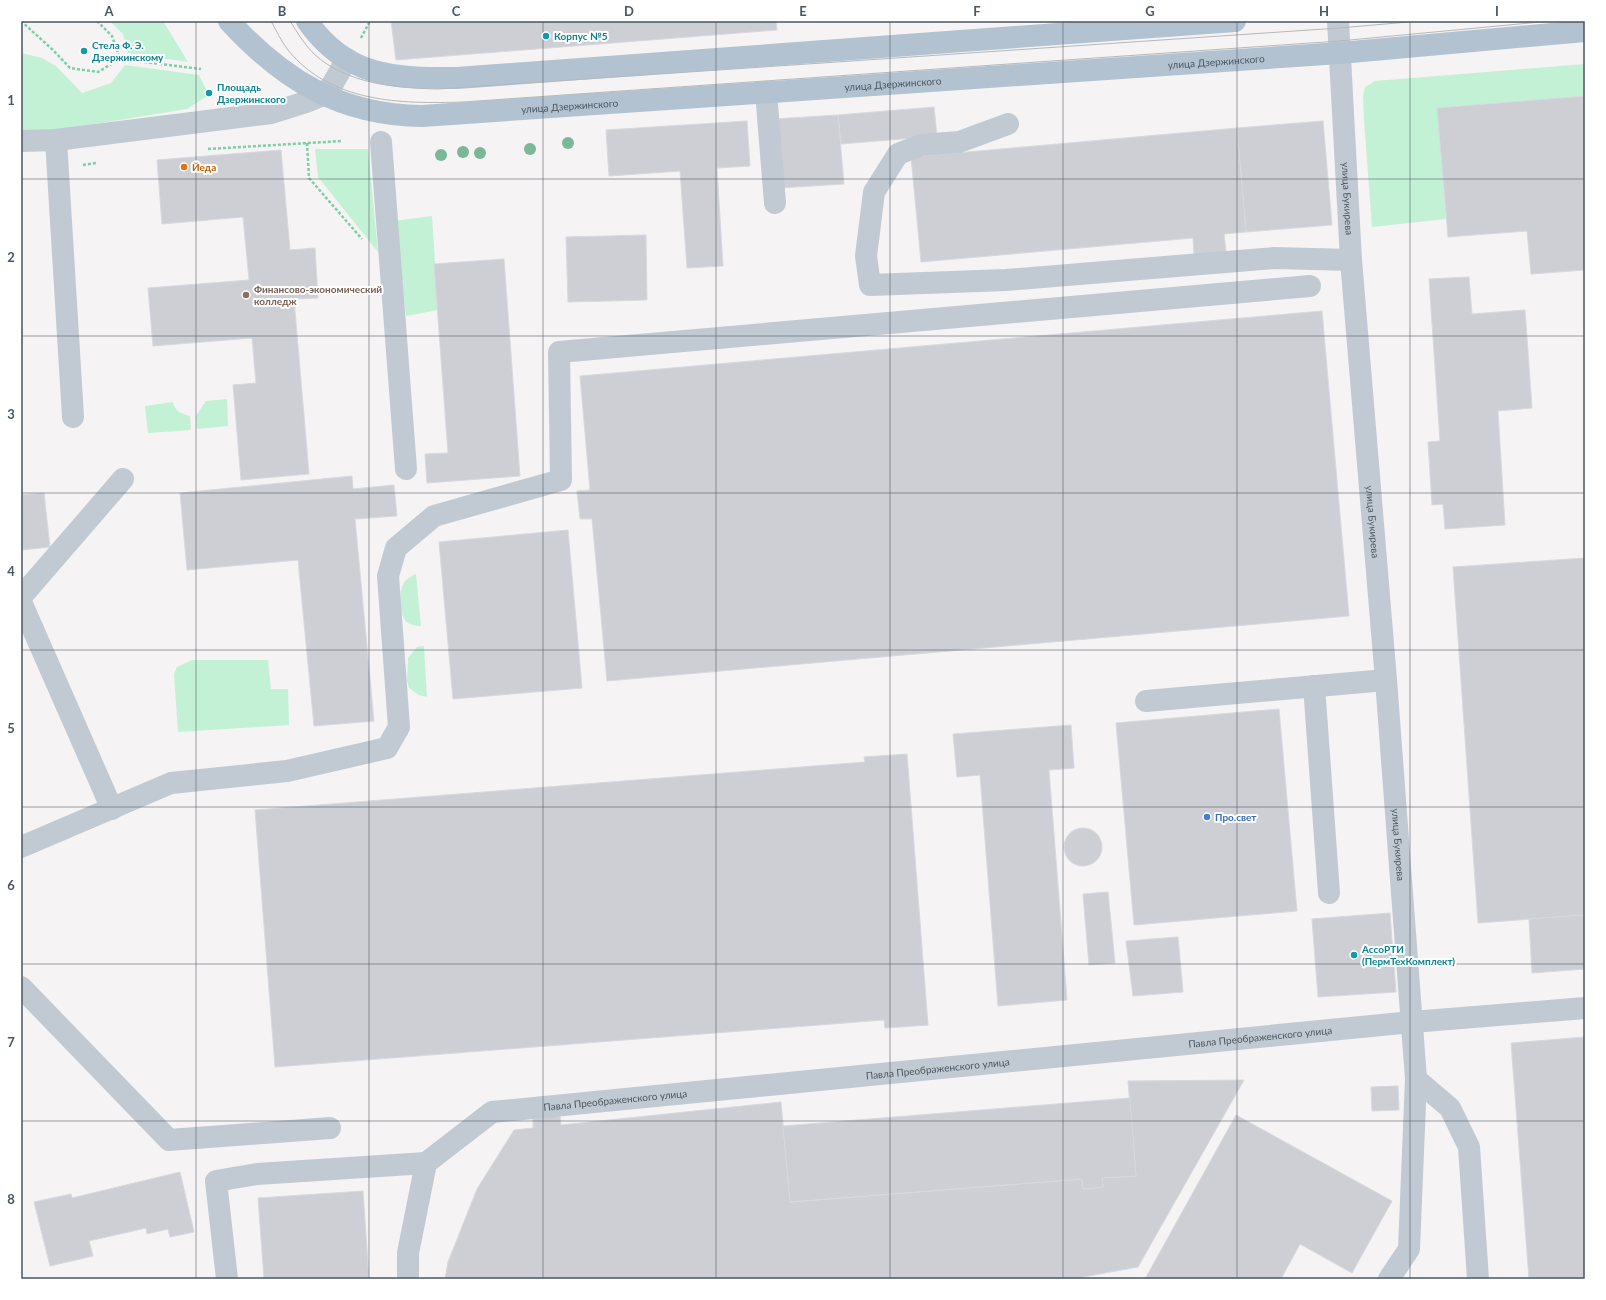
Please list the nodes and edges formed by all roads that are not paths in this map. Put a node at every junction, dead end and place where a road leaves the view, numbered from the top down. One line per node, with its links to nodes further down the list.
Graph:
1 (229, 21): 9 (main road, улица Дзержинского)
2 (307, 21): 6 (main road)
3 (1236, 21): 6 (main road)
4 (1338, 21): 7 (street, улица Букирева)
5 (1585, 31): 7 (main road, улица Дзержинского)
6 (352, 52): 9 (street)
7 (1340, 54): 8 (main road, улица Дзержинского); 15 (street, улица Букирева)
8 (766, 92): 9 (main road, улица Дзержинского); 14 (street)
9 (323, 95): 11 (street)
10 (1008, 124): 15 (street)
11 (56, 140): 12 (street); 17 (street)
12 (21, 141)
13 (381, 142): 18 (street)
14 (775, 203)
15 (1351, 260): 22 (street, улица Букирева)
16 (1310, 286): 25 (street)
17 (73, 418)
18 (406, 469)
19 (123, 479): 20 (street)
20 (21, 597)
21 (21, 602): 25 (street)
22 (1386, 680): 23 (street); 30 (street, улица Букирева)
23 (1314, 686): 24 (street); 27 (street)
24 (1146, 701)
25 (112, 809): 26 (street)
26 (21, 847)
27 (1329, 892)
28 (21, 987): 32 (street)
29 (1585, 1008): 30 (street, Павла Преображенского улица)
30 (1412, 1022): 31 (street, улица Букирева); 33 (street, Павла Преображенского улица)
31 (1416, 1079): 36 (street, улица Букирева); 37 (street)
32 (330, 1128)
33 (426, 1163): 34 (street); 35 (street)
34 (227, 1279)
35 (408, 1279)
36 (1389, 1279)
37 (1478, 1279)

